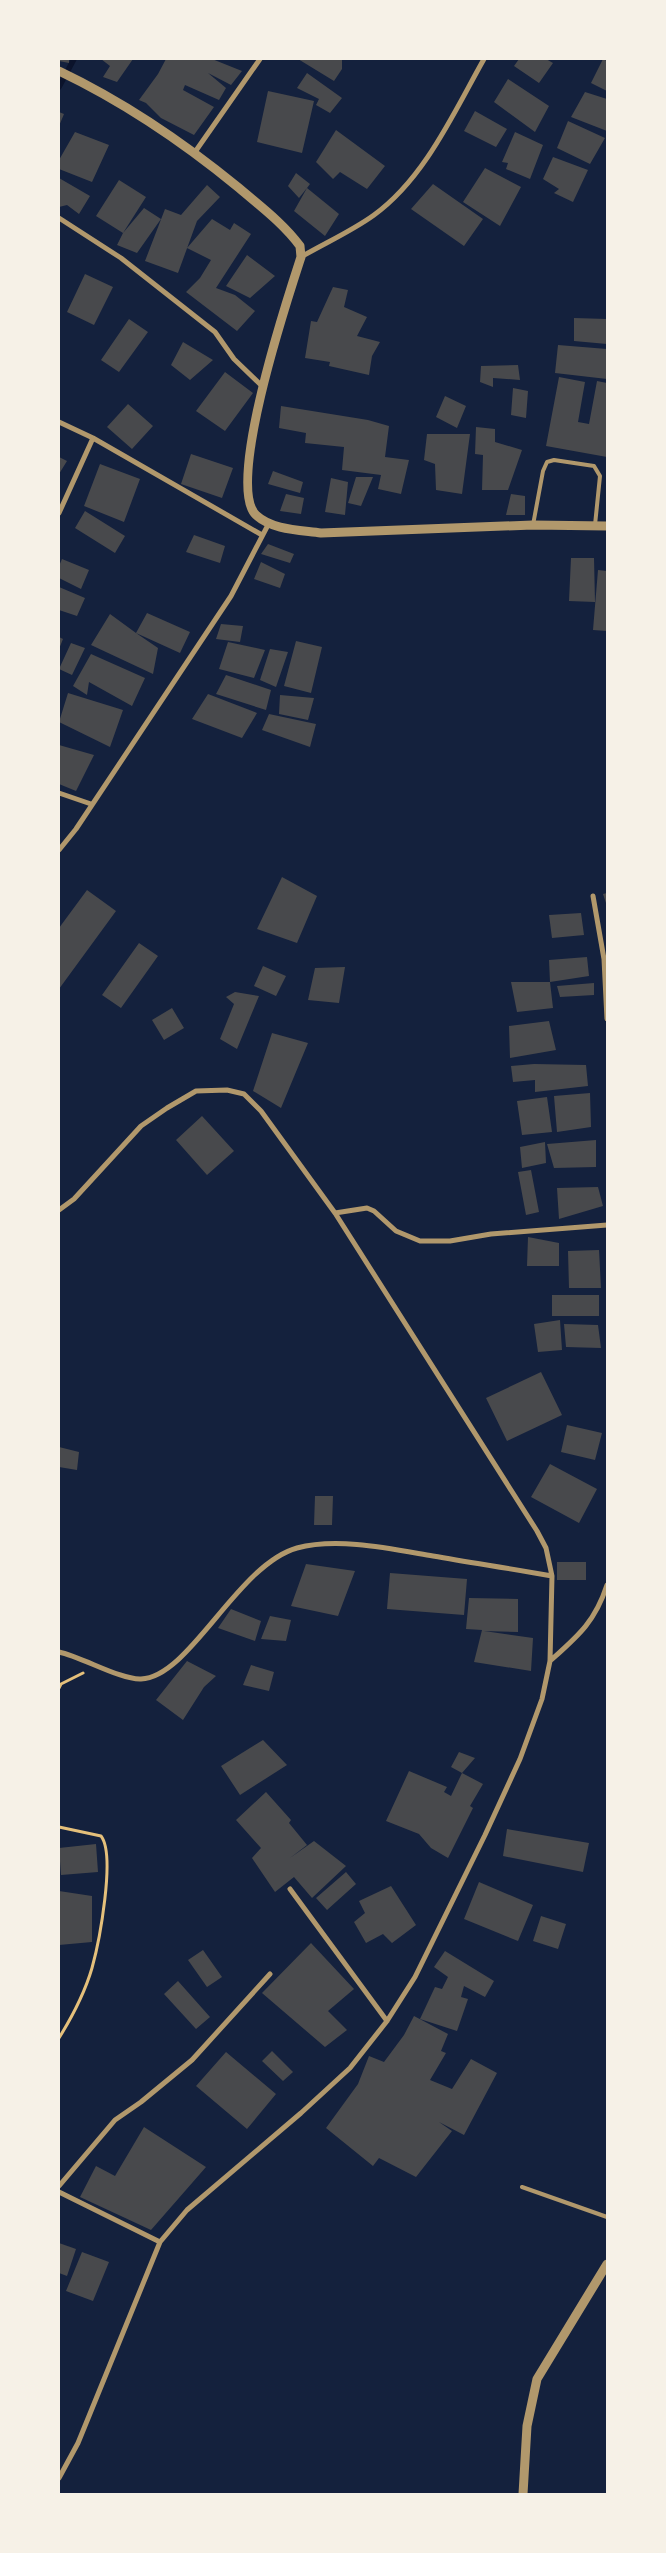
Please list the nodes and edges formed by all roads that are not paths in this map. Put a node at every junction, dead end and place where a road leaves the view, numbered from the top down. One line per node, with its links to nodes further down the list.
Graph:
1 (260, 59): 4 (street)
2 (484, 59): 6 (street)
3 (59, 71): 4 (street)
4 (195, 152): 6 (street)
5 (59, 218): 7 (street)
6 (300, 257): 7 (street)
7 (262, 386): 11 (street)
8 (59, 422): 9 (street)
9 (93, 438): 10 (street); 15 (street)
10 (59, 513)
11 (269, 523): 12 (street); 15 (street)
12 (533, 525): 13 (street); 13 (lane)
13 (595, 525): 14 (street)
14 (607, 526)
15 (262, 535): 17 (street)
16 (59, 793): 17 (street)
17 (91, 804): 18 (street)
18 (59, 850)
19 (593, 896): 20 (street)
20 (607, 1019)
21 (59, 1210): 22 (street)
22 (334, 1213): 23 (street); 24 (street)
23 (607, 1225)
24 (552, 1576): 26 (street); 27 (street)
25 (607, 1585): 27 (street)
26 (59, 1652)
27 (550, 1661): 30 (street)
28 (290, 1888): 30 (street)
29 (270, 1974): 31 (street)
30 (387, 2021): 35 (street)
31 (59, 2186)
32 (522, 2187): 34 (lane)
33 (59, 2192): 35 (street)
34 (607, 2217)
35 (160, 2242): 37 (street)
36 (607, 2264): 38 (street)
37 (59, 2478)
38 (523, 2494)

